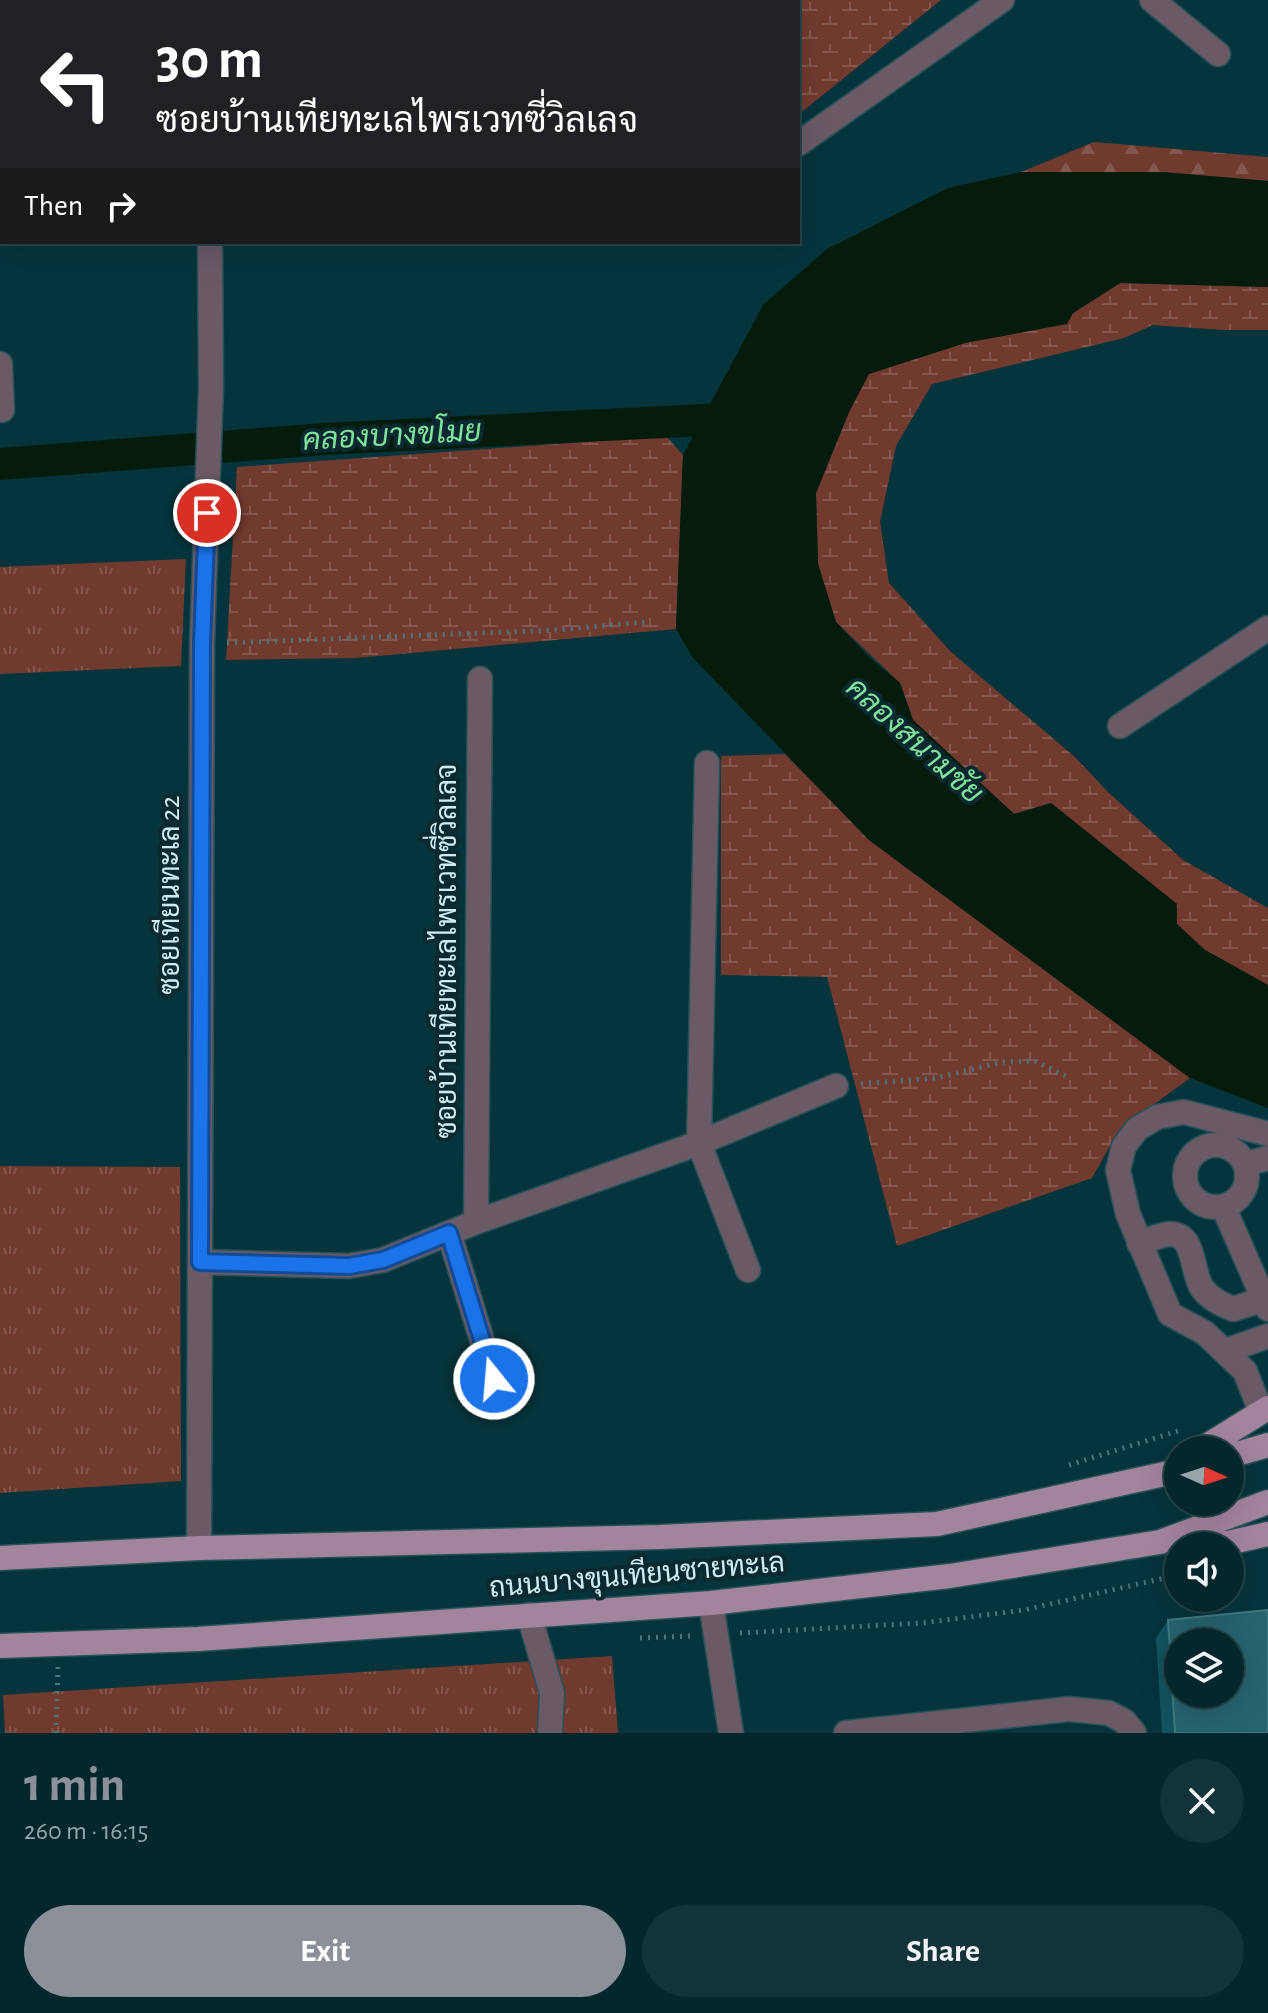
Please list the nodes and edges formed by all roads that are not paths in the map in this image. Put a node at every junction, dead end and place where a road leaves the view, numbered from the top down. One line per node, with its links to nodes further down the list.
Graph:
1 (1002, 0): 4 (street)
2 (1152, 0): 3 (street)
3 (1218, 54)
4 (800, 143)
5 (210, 244): 22 (street, ซอยเทียนทะเล 22)
6 (0, 364): 7 (street)
7 (2, 410)
8 (1268, 628): 10 (street)
9 (480, 679): 19 (street, ซอยบ้านเทียทะเลไพรเวทซี่วิลเลจ)
10 (1120, 726)
11 (707, 763): 15 (street)
12 (836, 1086): 15 (street)
13 (1204, 1116): 14 (street); 16 (street); 21 (street)
14 (1268, 1134)
15 (699, 1143): 19 (street); 23 (street)
16 (1214, 1145): 17 (street); 18 (street)
17 (1256, 1161): 18 (street)
18 (1223, 1206): 24 (street)
19 (476, 1222): 20 (street)
20 (449, 1233): 22 (street); 27 (street)
21 (1139, 1243): 24 (street); 26 (street)
22 (200, 1262): 36 (street, ซอยเทียนทะเล 22)
23 (748, 1270)
24 (1267, 1302)
25 (1268, 1336): 26 (street)
26 (1225, 1351): 28 (street)
27 (494, 1379)
28 (1264, 1410): 29 (main road)
29 (1222, 1436)
30 (1268, 1445): 31 (main road)
31 (1244, 1452)
32 (1164, 1475): 36 (main road, ถนนบางขุนเทียนชายทะเล)
33 (1268, 1502): 35 (main road, ถนนบางขุนเทียนชายทะเล)
34 (1268, 1534): 35 (main road)
35 (1160, 1542): 38 (main road, ถนนบางขุนเทียนชายทะเล)
36 (199, 1548): 37 (main road, ถนนบางขุนเทียนชายทะเล)
37 (0, 1558)
38 (711, 1603): 39 (main road, ถนนบางขุนเทียนชายทะเล); 42 (street)
39 (529, 1615): 40 (main road, ถนนบางขุนเทียนชายทะเล); 41 (street)
40 (0, 1646)
41 (550, 1733)
42 (731, 1733)
43 (846, 1733): 44 (street)
44 (1134, 1733)

